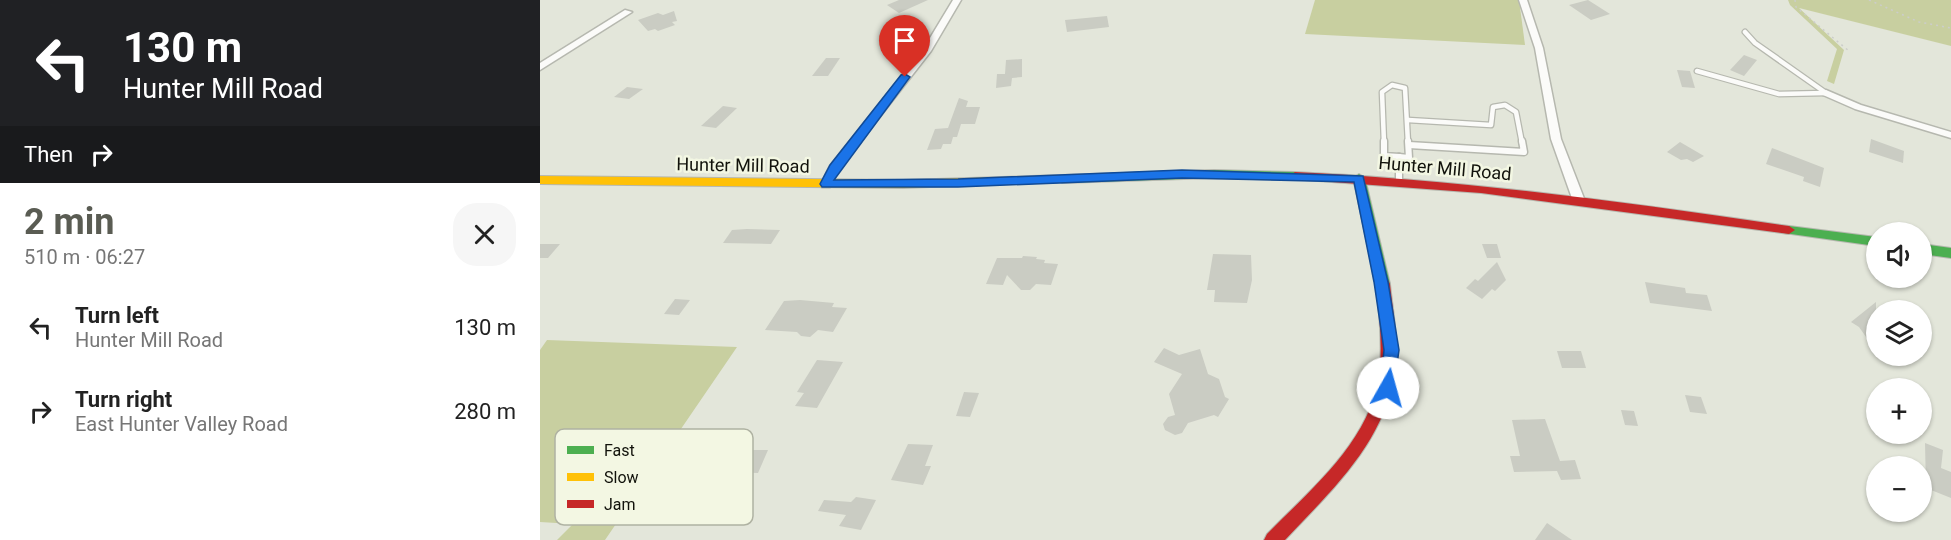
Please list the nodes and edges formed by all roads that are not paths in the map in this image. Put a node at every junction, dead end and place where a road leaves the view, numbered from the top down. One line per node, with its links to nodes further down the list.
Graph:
1 (957, 0): 15 (street)
2 (1523, 0): 16 (street)
3 (628, 12): 5 (street)
4 (1745, 32): 7 (lane)
5 (540, 67)
6 (1697, 71): 7 (lane)
7 (1826, 93): 9 (street)
8 (1408, 120): 10 (lane); 10 (lane); 11 (lane)
9 (1951, 135)
10 (1408, 145): 11 (lane)
11 (1399, 157): 14 (lane)
12 (1359, 178): 14 (main road, Hunter Mill Road); 15 (main road, Hunter Mill Road); 20 (main road)
13 (540, 180): 15 (main road, Hunter Mill Road)
14 (1399, 181): 16 (main road, Hunter Mill Road)
15 (826, 184)
16 (1579, 201): 17 (main road, Hunter Mill Road)
17 (1866, 242)
18 (1932, 250): 19 (main road)
19 (1951, 253)
20 (1273, 540)

